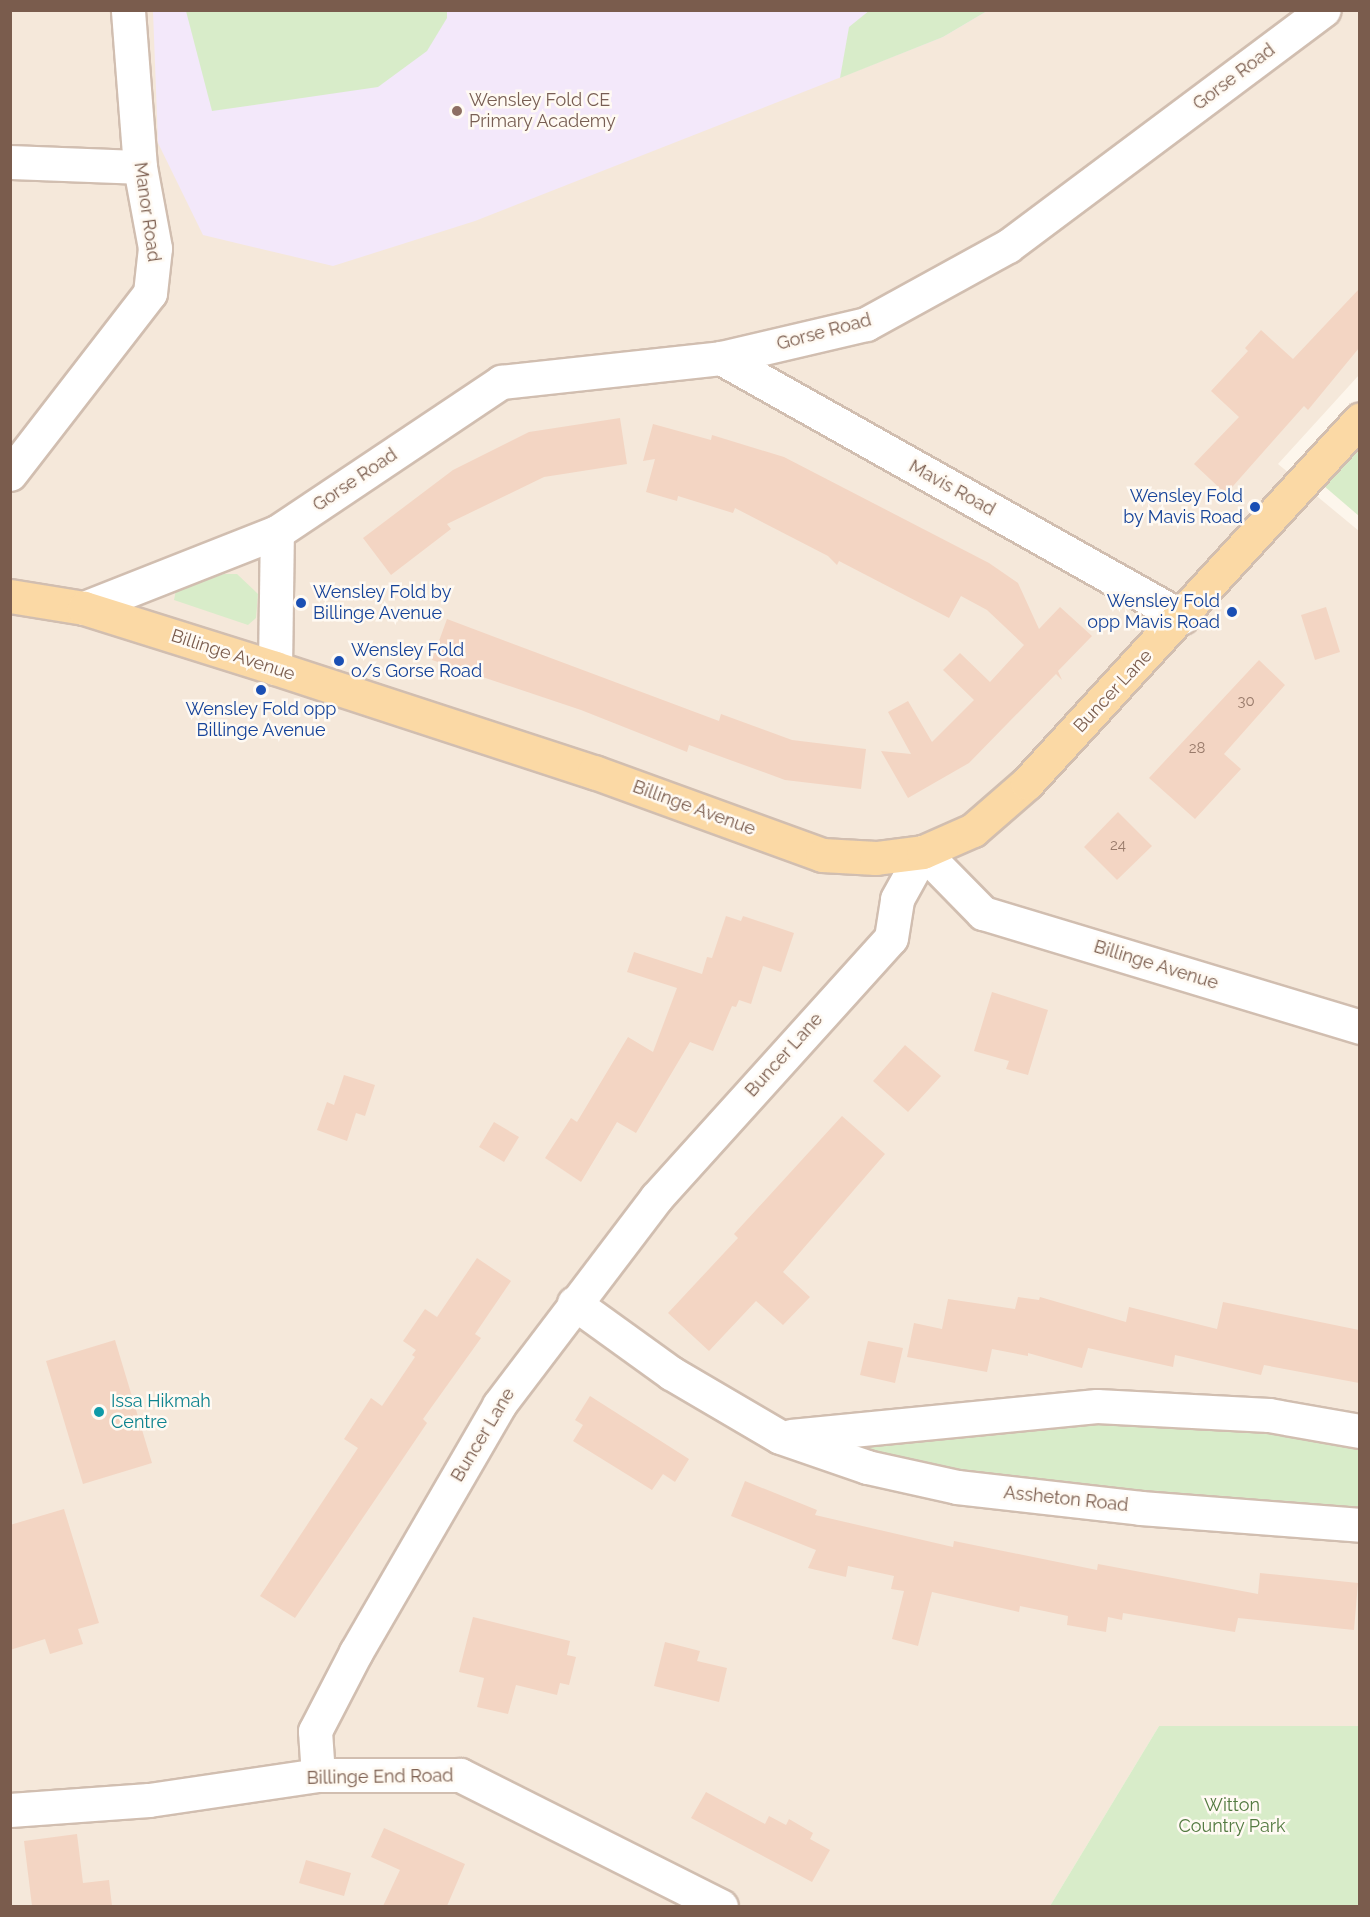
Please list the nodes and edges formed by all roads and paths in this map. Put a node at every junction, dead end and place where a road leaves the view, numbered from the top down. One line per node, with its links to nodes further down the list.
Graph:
1 (128, 10): 4 (street, Manor Road)
2 (1323, 10): 5 (street, Gorse Road)
3 (10, 162): 4 (street)
4 (142, 176): 7 (street, Manor Road)
5 (722, 358): 8 (street, Gorse Road); 11 (street, Mavis Road)
6 (1359, 420): 11 (main road, Buncer Lane)
7 (10, 474)
8 (277, 531): 10 (street, Gorse Road); 12 (street)
9 (10, 596): 10 (main road, Billinge Avenue)
10 (84, 608): 12 (main road, Billinge Avenue)
11 (1182, 617): 13 (main road, Buncer Lane)
12 (275, 668): 13 (main road, Billinge Avenue)
13 (923, 852): 14 (street, Billinge Avenue); 15 (street, Buncer Lane)
14 (1359, 1027)
15 (574, 1303): 17 (street, Assheton Road); 19 (street, Buncer Lane)
16 (1359, 1431): 17 (street)
17 (780, 1437): 18 (street, Assheton Road)
18 (1359, 1525)
19 (318, 1774): 20 (street, Billinge End Road); 21 (street, Billinge End Road)
20 (10, 1810)
21 (721, 1906)

